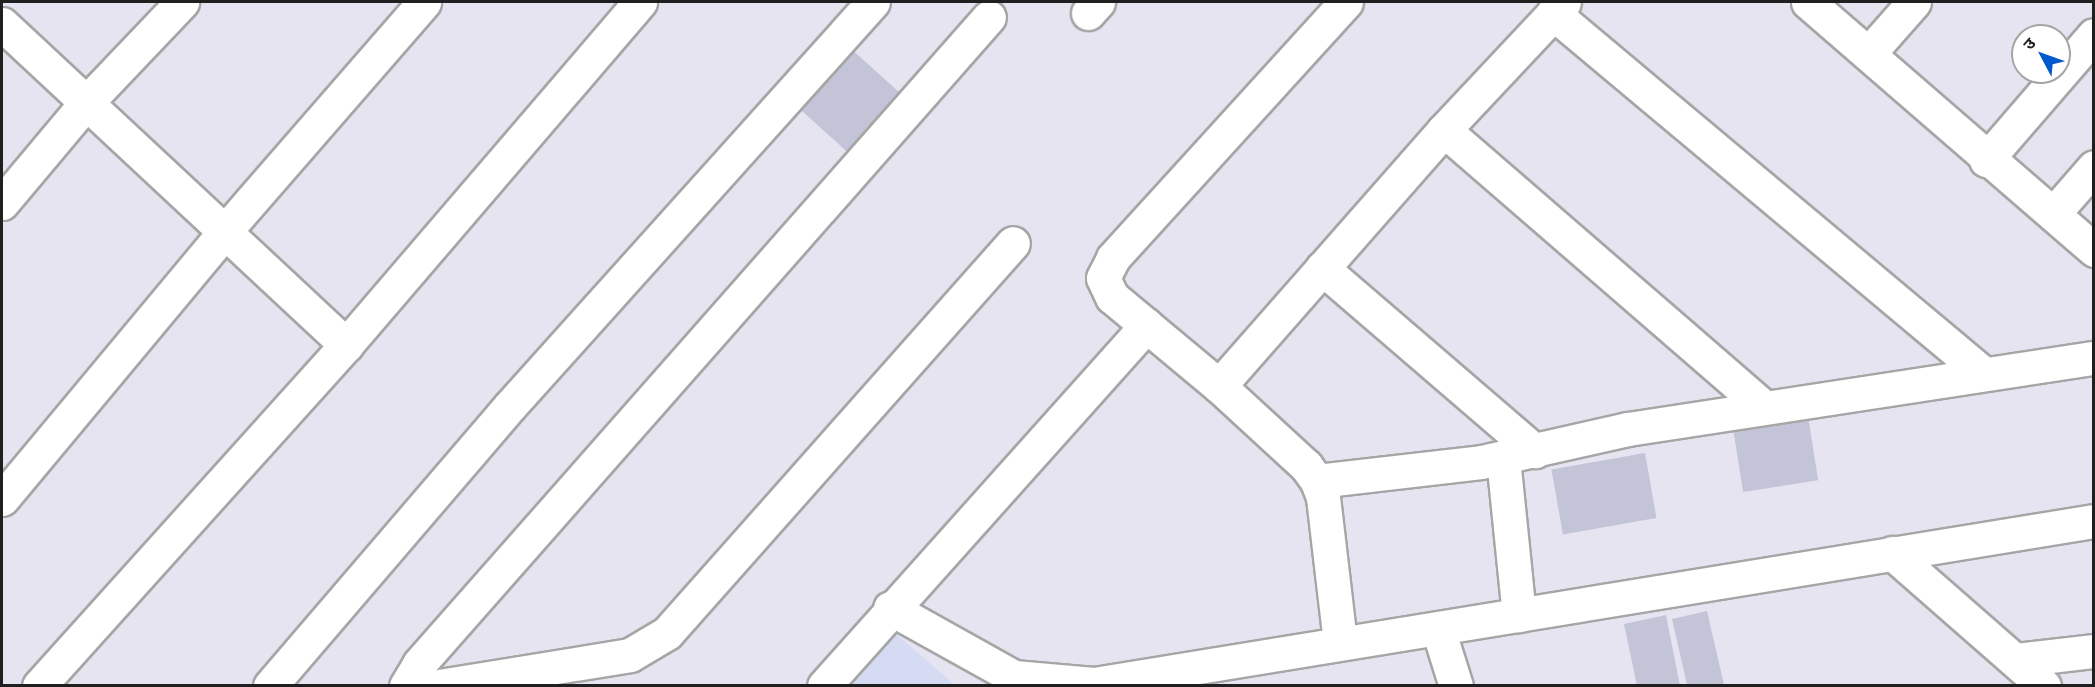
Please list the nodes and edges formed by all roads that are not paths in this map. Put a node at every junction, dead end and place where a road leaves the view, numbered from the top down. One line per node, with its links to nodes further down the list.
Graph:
1 (182, 2): 13 (street)
2 (424, 2): 19 (street)
3 (640, 2): 24 (street)
4 (873, 2): 43 (street)
5 (1346, 2): 23 (street)
6 (1808, 2): 12 (street)
7 (1914, 2): 12 (street)
8 (1559, 7): 14 (street); 26 (street)
9 (988, 17): 44 (street)
10 (2, 24): 13 (street)
11 (2094, 35): 15 (street)
12 (1869, 53): 15 (street)
13 (85, 104): 17 (street); 19 (street)
14 (1444, 130): 22 (street); 28 (street)
15 (1986, 160): 18 (street)
16 (2094, 167): 18 (street)
17 (2, 202)
18 (2053, 214): 21 (street)
19 (226, 230): 24 (street); 32 (street)
20 (1013, 243): 45 (street)
21 (2094, 250)
22 (1322, 268): 27 (street); 29 (street)
23 (1147, 325): 27 (street); 35 (street)
24 (346, 345): 42 (street)
25 (2094, 358): 26 (street)
26 (1984, 374): 28 (street)
27 (1219, 387): 31 (street)
28 (1764, 407): 29 (street)
29 (1535, 451): 30 (street)
30 (1503, 458): 31 (street); 36 (street)
31 (1317, 481): 38 (street)
32 (2, 500)
33 (2094, 520): 34 (street)
34 (1892, 553): 36 (street); 40 (street)
35 (890, 608): 41 (street); 46 (street)
36 (1519, 615): 37 (street)
37 (1438, 629): 38 (street); 47 (street)
38 (1340, 642): 41 (street)
39 (2094, 651): 40 (street)
40 (2016, 660): 48 (street)
41 (1190, 678)
42 (39, 686)
43 (270, 686)
44 (406, 686)
45 (439, 686)
46 (824, 686)
47 (1456, 686)
48 (2044, 686)

